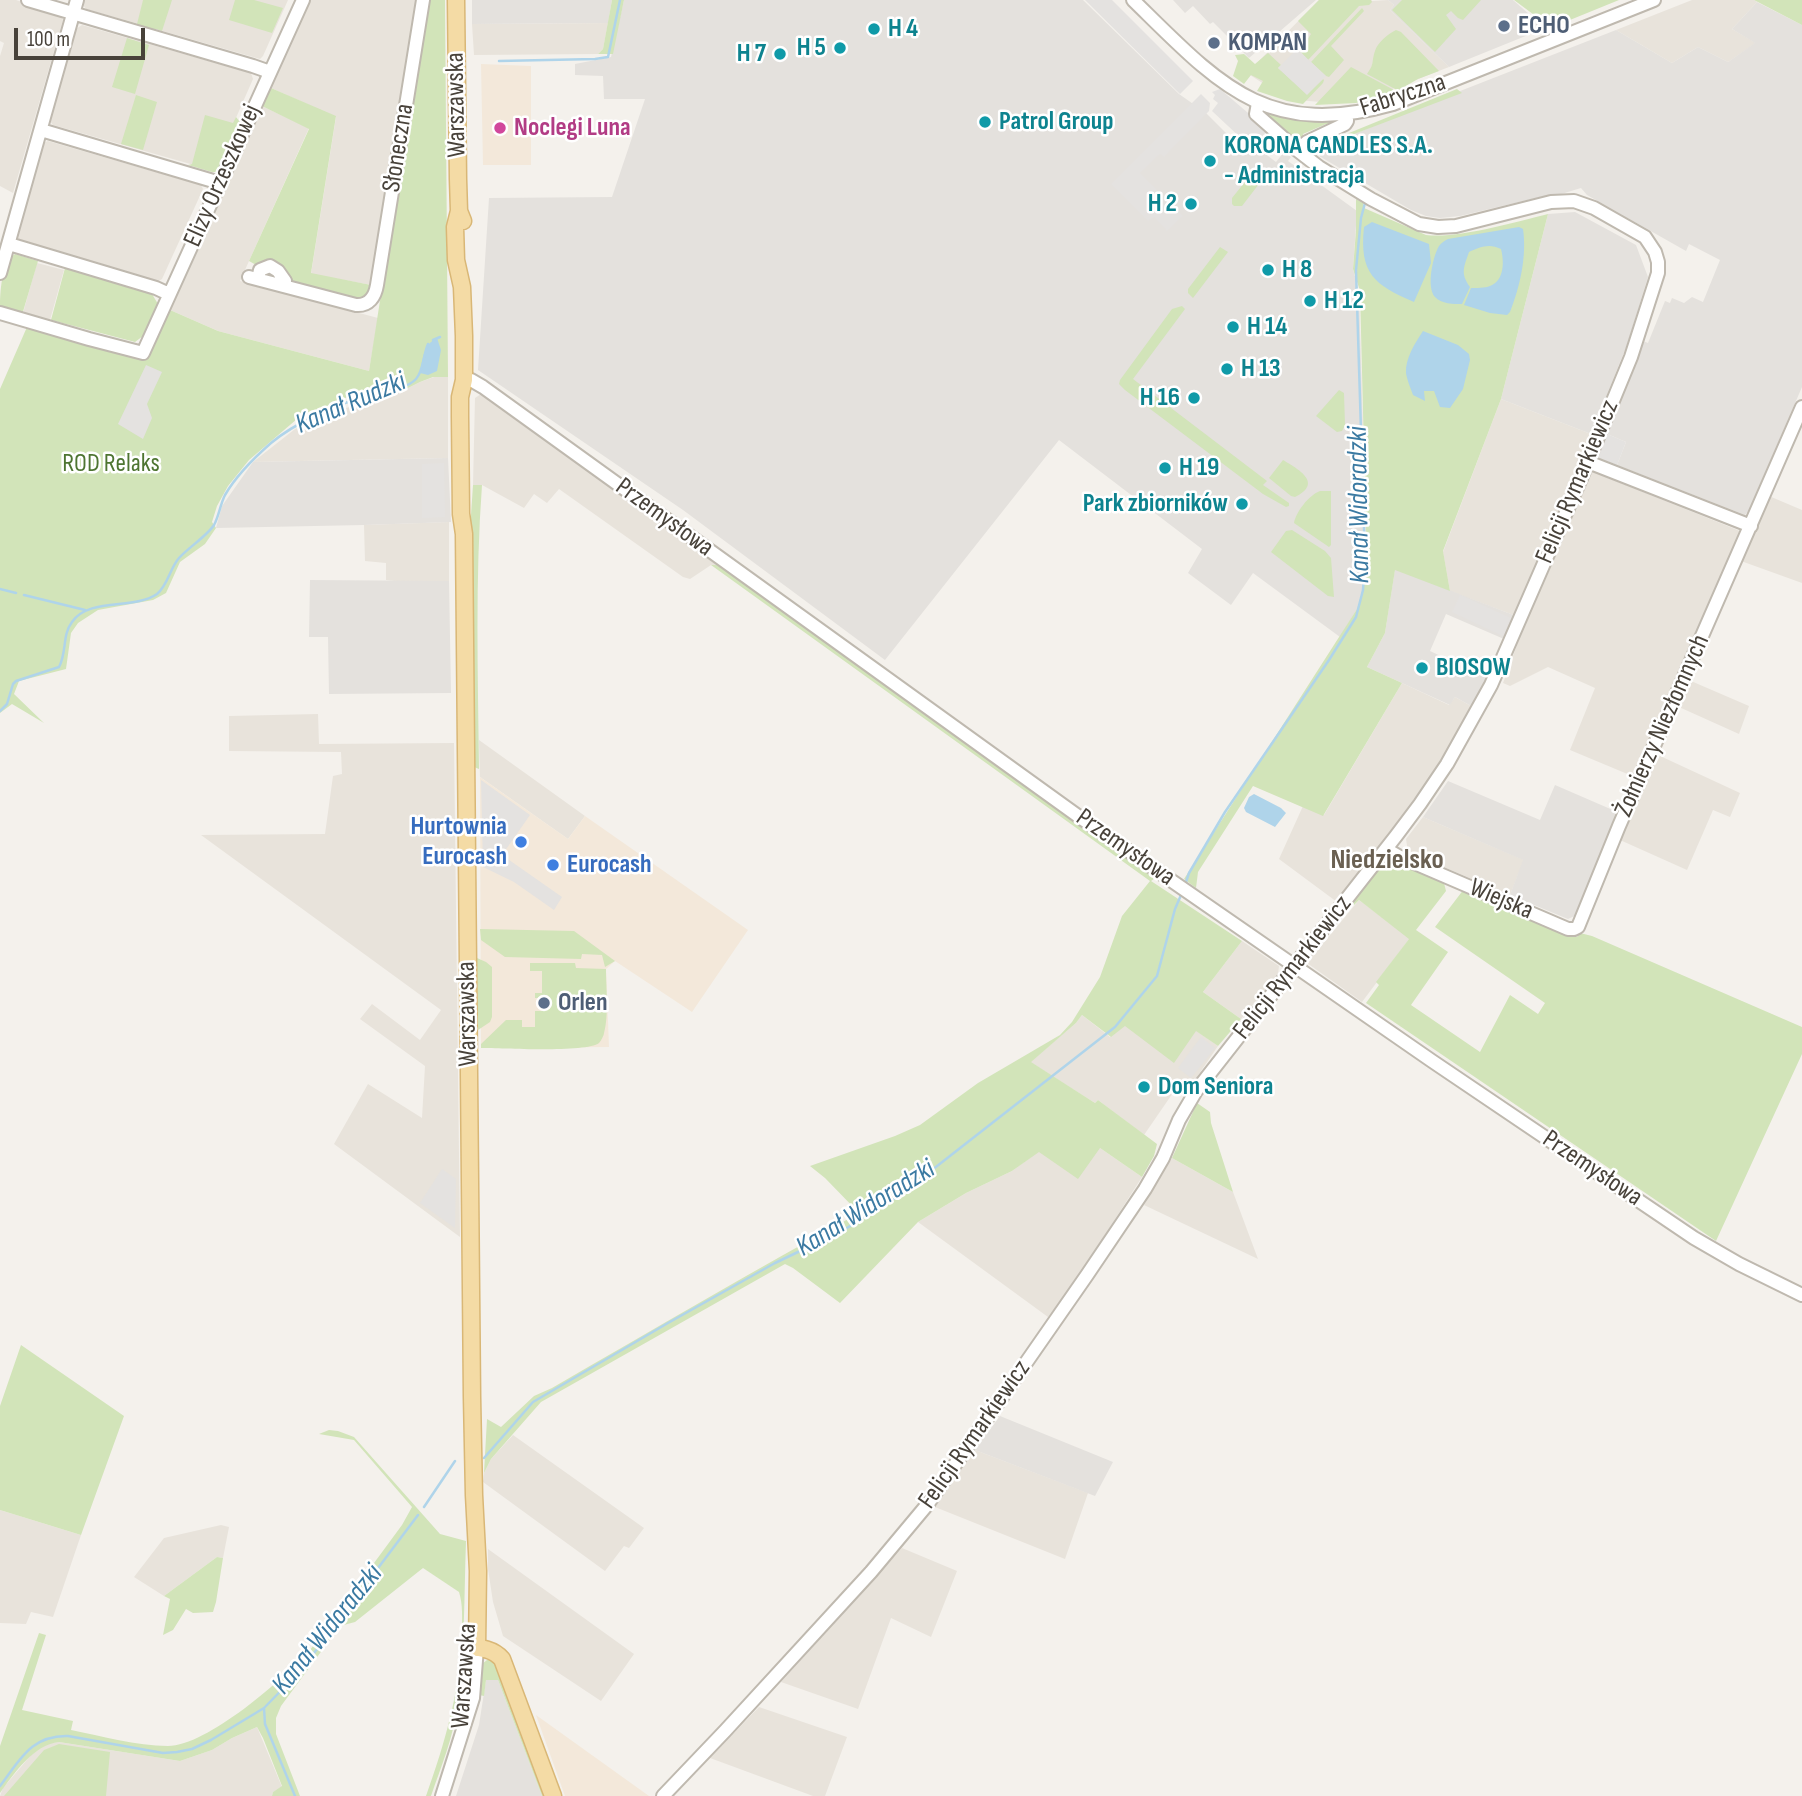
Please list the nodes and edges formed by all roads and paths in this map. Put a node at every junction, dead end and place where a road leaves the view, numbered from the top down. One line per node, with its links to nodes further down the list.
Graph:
1 (28, 0): 8 (street)
2 (77, 0): 8 (street)
3 (303, 0): 9 (street, Elizy Orzeszkowej)
4 (423, 0): 17 (street, Słoneczna)
5 (456, 0): 20 (main road, Warszawska)
6 (1133, 0): 10 (street, Fabryczna)
7 (1654, 0): 11 (street, Fabryczna)
8 (74, 14): 9 (street); 12 (street)
9 (270, 72): 14 (street, Elizy Orzeszkowej)
10 (1258, 103): 11 (street, Fabryczna); 13 (street, Felicji Rymarkiewicz)
11 (1347, 114): 13 (street)
12 (41, 130): 14 (street); 15 (street)
13 (1297, 150): 22 (street, Felicji Rymarkiewicz)
14 (220, 183): 18 (street, Elizy Orzeszkowej)
15 (9, 244): 16 (street); 18 (street)
16 (0, 273)
17 (253, 278)
18 (169, 294): 19 (street, Elizy Orzeszkowej)
19 (0, 313)
20 (464, 380): 26 (street, Przemysłowa); 28 (main road, Warszawska)
21 (1802, 407): 23 (street, Żołnierzy Niezłomnych)
22 (1588, 462): 23 (street); 24 (street, Felicji Rymarkiewicz)
23 (1751, 526): 25 (street, Żołnierzy Niezłomnych)
24 (1386, 849): 25 (street, Wiejska); 26 (street, Felicji Rymarkiewicz)
25 (1578, 927)
26 (1295, 966): 27 (street, Przemysłowa); 31 (street, Felicji Rymarkiewicz)
27 (1802, 1295)
28 (473, 1647): 29 (street, Warszawska); 30 (main road)
29 (441, 1793)
30 (553, 1796)
31 (663, 1796)

